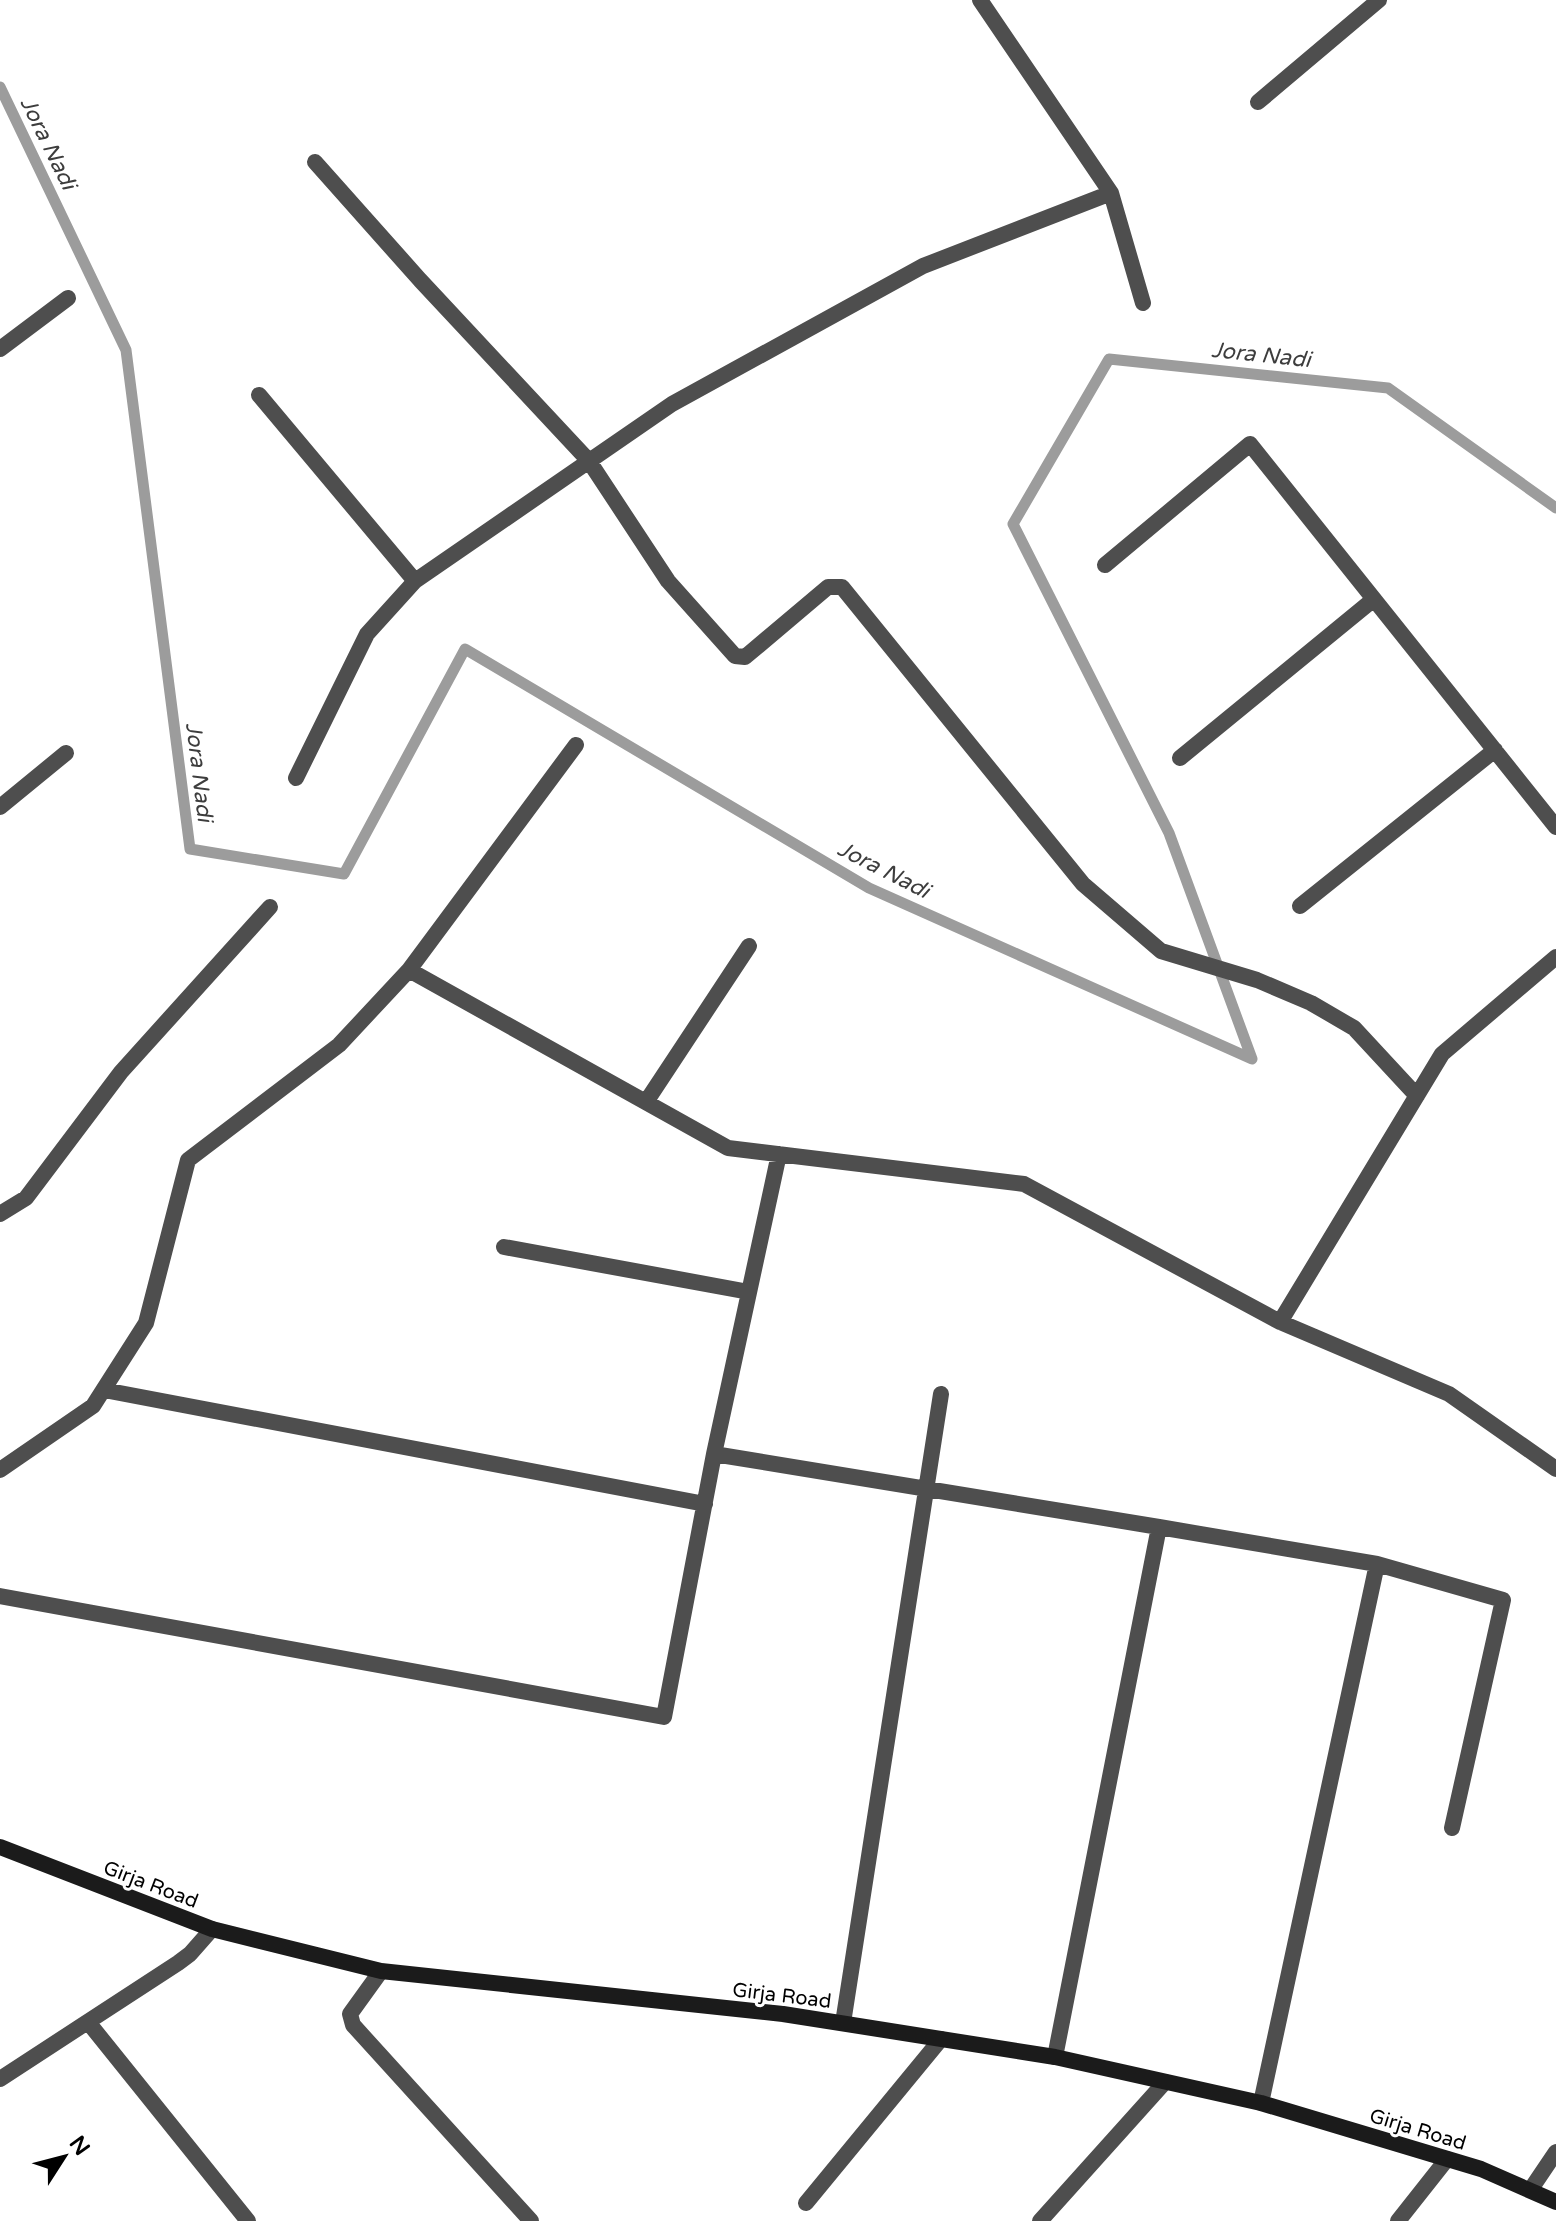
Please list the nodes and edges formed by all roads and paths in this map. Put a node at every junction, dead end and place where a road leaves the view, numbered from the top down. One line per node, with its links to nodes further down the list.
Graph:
1 (980, 0): 5 (street)
2 (1379, 0): 3 (street)
3 (1258, 102)
4 (315, 162): 10 (street)
5 (1111, 193): 7 (street); 10 (street)
6 (68, 298): 8 (street)
7 (1143, 303)
8 (0, 349)
9 (259, 395): 12 (street)
10 (589, 461): 12 (street); 26 (street)
11 (1105, 565): 13 (street)
12 (415, 581): 18 (street)
13 (1374, 599): 15 (street); 17 (street)
14 (576, 745): 25 (street)
15 (1495, 750): 20 (street); 21 (street)
16 (66, 753): 19 (street)
17 (1180, 758)
18 (296, 778)
19 (0, 807)
20 (1556, 827)
21 (1300, 906)
22 (270, 907): 29 (street)
23 (749, 946): 27 (street)
24 (1556, 957): 26 (street)
25 (409, 970): 27 (street); 33 (street)
26 (1417, 1096): 32 (street)
27 (646, 1102): 28 (street)
28 (779, 1154): 31 (street); 32 (street)
29 (0, 1214)
30 (504, 1247): 31 (street)
31 (749, 1292): 35 (street)
32 (1280, 1322): 36 (street)
33 (104, 1390): 37 (street); 39 (street)
34 (941, 1394): 38 (street)
35 (714, 1454): 38 (street); 39 (street)
36 (1556, 1469)
37 (0, 1470)
38 (926, 1489): 40 (street); 48 (street)
39 (705, 1504): 42 (street)
40 (1159, 1527): 41 (street); 50 (street)
41 (1377, 1564): 43 (street); 53 (street)
42 (0, 1596)
43 (1452, 1828)
44 (0, 1847): 45 (main road, Girja Road)
45 (212, 1929): 46 (main road, Girja Road); 47 (street)
46 (381, 1971): 48 (main road, Girja Road); 60 (street)
47 (88, 2022): 51 (street); 59 (street)
48 (843, 2023): 49 (main road, Girja Road)
49 (941, 2039): 50 (main road, Girja Road); 58 (street)
50 (1055, 2057): 52 (main road, Girja Road)
51 (0, 2079)
52 (1165, 2082): 53 (main road, Girja Road); 61 (street)
53 (1261, 2103): 55 (main road, Girja Road)
54 (1556, 2152): 56 (street)
55 (1447, 2159): 56 (main road, Girja Road); 62 (street)
56 (1531, 2189): 57 (main road, Girja Road)
57 (1556, 2202)
58 (806, 2203)
59 (248, 2221)
60 (531, 2221)
61 (1040, 2221)
62 (1398, 2221)

